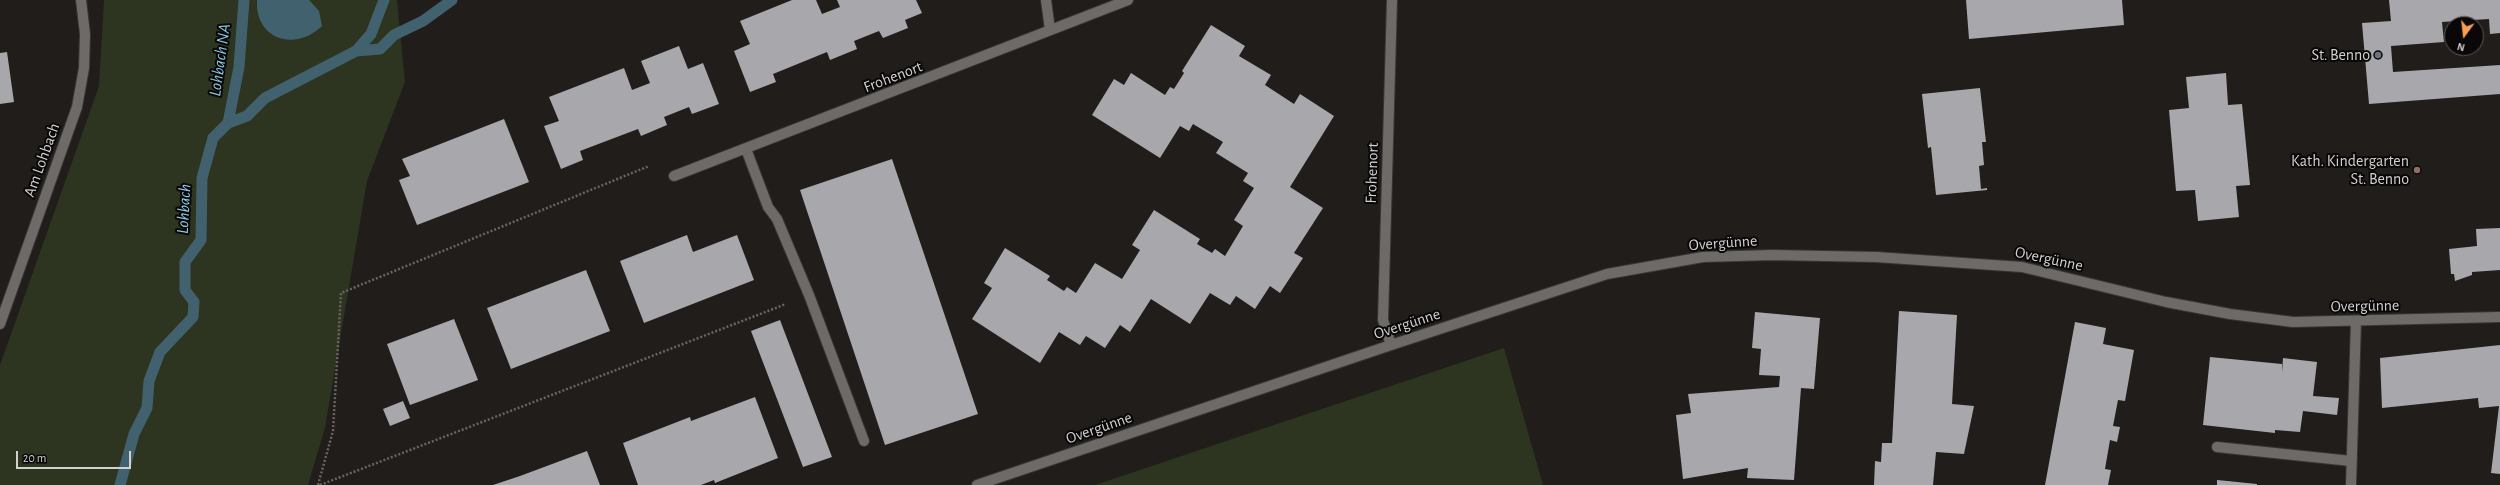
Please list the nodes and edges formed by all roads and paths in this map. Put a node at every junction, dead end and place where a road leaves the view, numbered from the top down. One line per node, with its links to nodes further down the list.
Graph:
1 (81, 0): 11 (street, Am Lohbach)
2 (1046, 0): 5 (street)
3 (1128, 0): 5 (street, Frohenort)
4 (1392, 0): 12 (street, Frohenort)
5 (1050, 30): 6 (street, Frohenort)
6 (746, 149): 7 (street, Frohenort); 8 (street)
7 (674, 176): 16 (path)
8 (809, 295): 13 (street); 16 (path)
9 (2500, 318): 10 (street, Overgünne)
10 (2356, 322): 12 (street, Overgünne); 15 (street)
11 (0, 324)
12 (1391, 345): 17 (street, Overgünne)
13 (864, 441)
14 (2217, 447): 15 (street)
15 (2351, 461): 18 (street)
16 (319, 485)
17 (977, 485)
18 (2351, 485)

